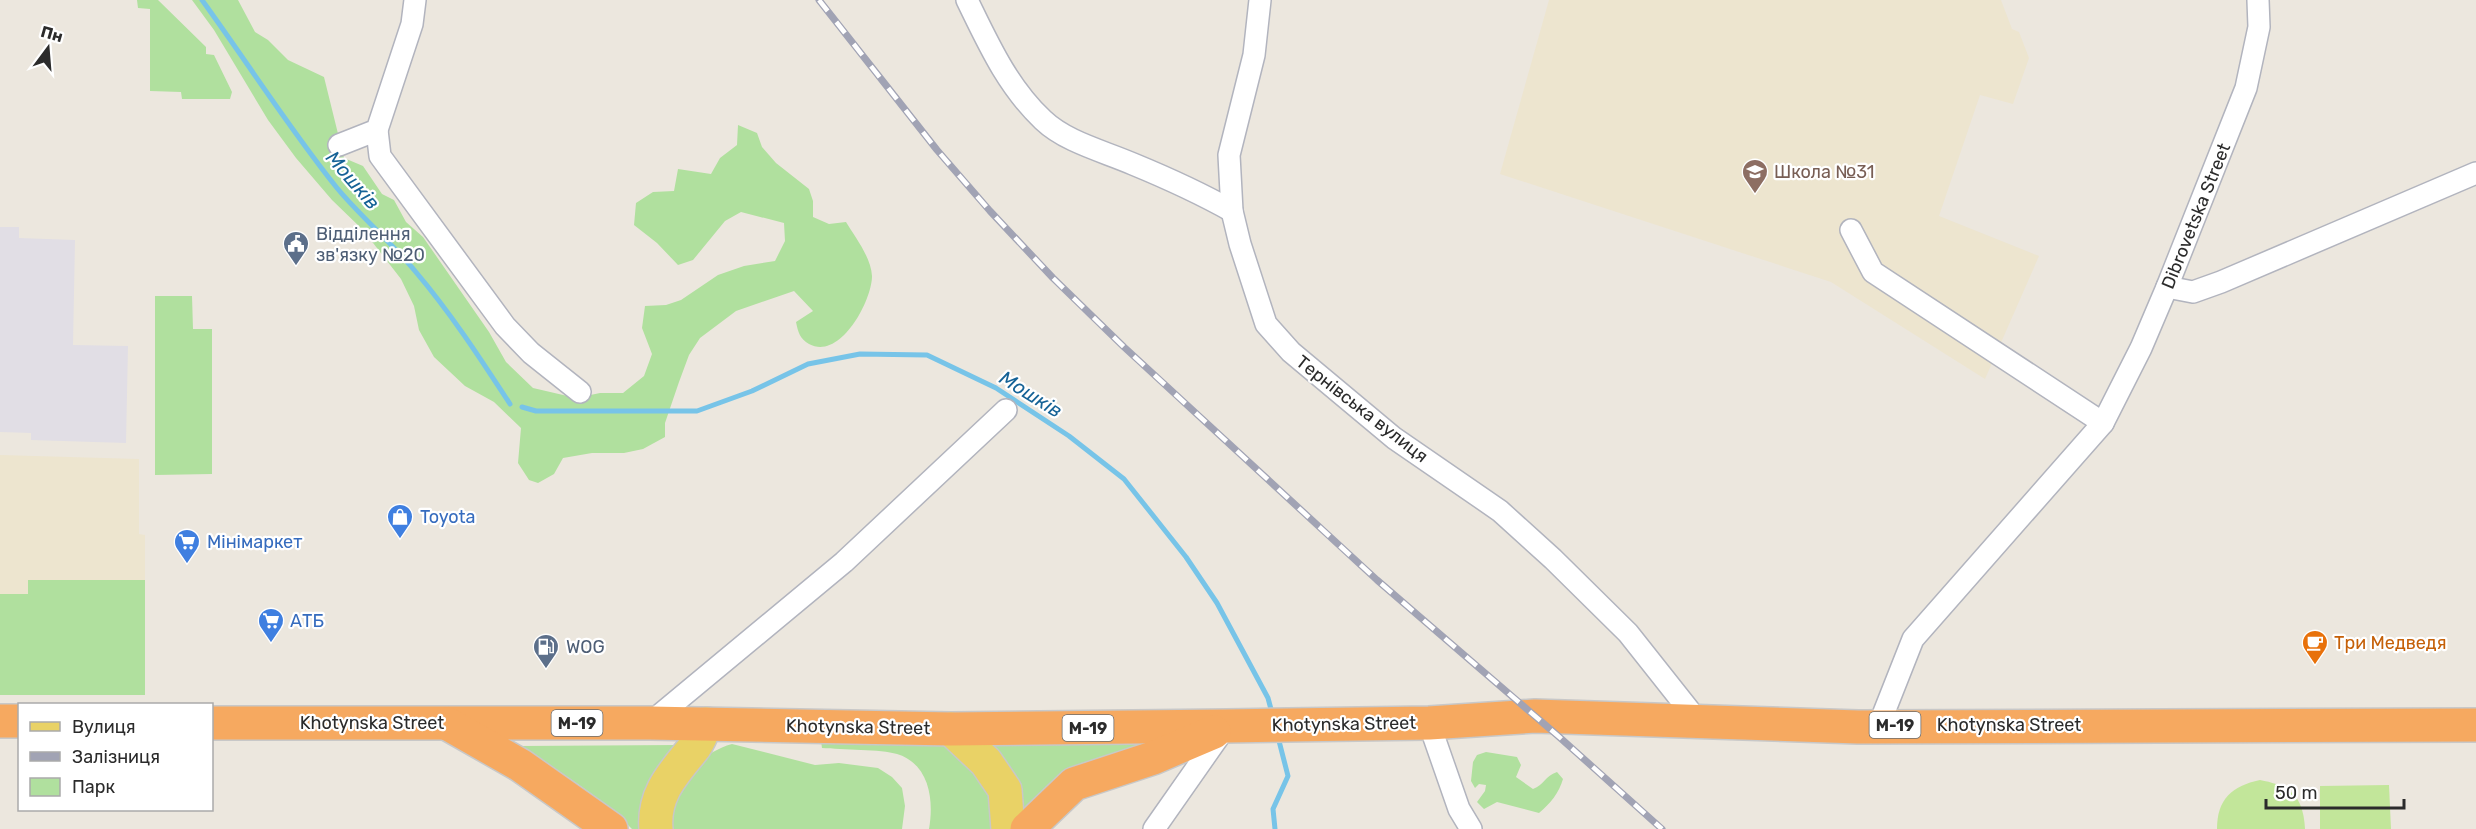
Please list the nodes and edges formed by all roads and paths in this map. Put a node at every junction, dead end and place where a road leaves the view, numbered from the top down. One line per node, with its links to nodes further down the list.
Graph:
1 (416, 0): 5 (street)
2 (967, 0): 8 (street)
3 (1260, 0): 8 (street, Тернівська вулиця)
4 (2258, 0): 10 (street, Dibrovetska Street)
5 (377, 130): 6 (street); 11 (street)
6 (339, 145)
7 (2476, 173): 10 (street)
8 (1232, 211): 20 (street, Тернівська вулиця)
9 (1851, 230): 13 (street)
10 (2167, 287): 13 (street, Dibrovetska Street)
11 (580, 392)
12 (1006, 410): 18 (street)
13 (2103, 423): 23 (street, Dibrovetska Street)
14 (0, 721): 15 (highway)
15 (18, 721)
16 (213, 723): 17 (highway, Khotynska Street / М-19)
17 (447, 723): 18 (highway, Khotynska Street / М-19); 26 (highway)
18 (650, 723): 21 (highway, Khotynska Street / М-19)
19 (1429, 723): 20 (highway, Khotynska Street / М-19); 22 (highway, Khotynska Street / М-19); 31 (street)
20 (1696, 723): 23 (highway, Khotynska Street / М-19)
21 (706, 724): 25 (highway, Khotynska Street / М-19); 27 (main road)
22 (1238, 725): 25 (highway, Khotynska Street / М-19); 29 (highway); 30 (street)
23 (1879, 725): 24 (highway, Khotynska Street / М-19)
24 (2476, 725)
25 (951, 729): 28 (main road)
26 (611, 829)
27 (656, 829)
28 (1008, 829)
29 (1027, 829)
30 (1154, 829)
31 (1471, 829)

